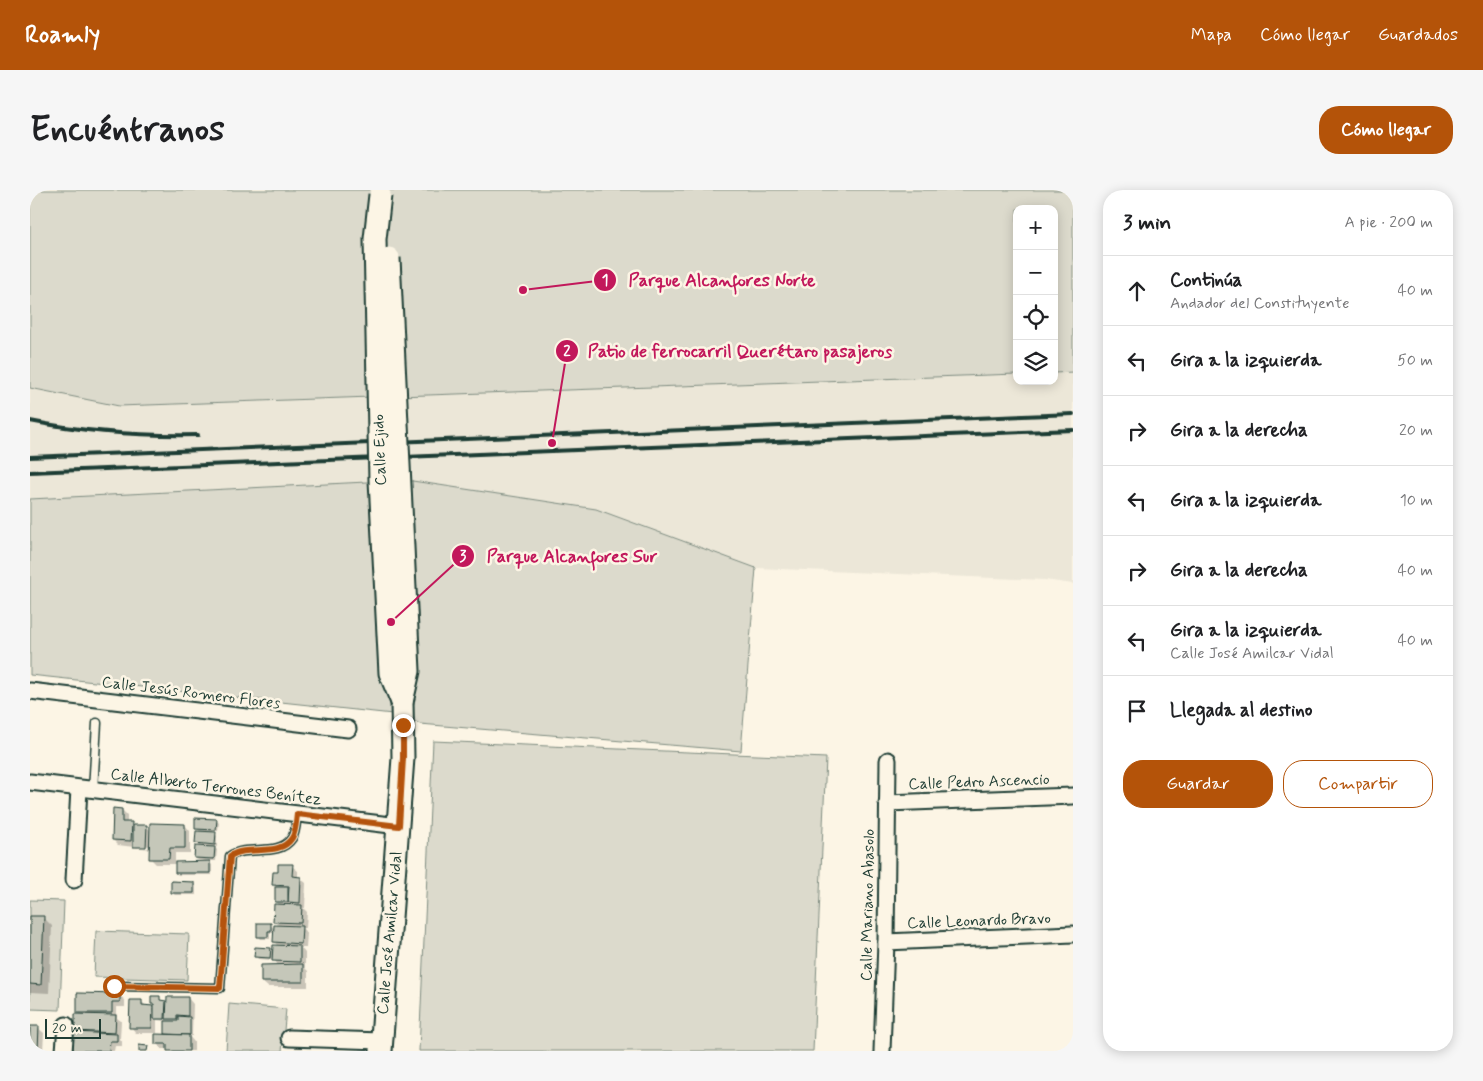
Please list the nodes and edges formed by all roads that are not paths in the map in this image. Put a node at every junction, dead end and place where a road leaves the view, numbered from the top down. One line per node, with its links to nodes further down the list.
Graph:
1 (380, 193): 4 (street, Calle Ejido, bridge)
2 (30, 691): 5 (street, Calle Jesús Romero Flores)
3 (97, 723): 8 (lane)
4 (403, 725): 12 (street, Calle José Amilcar Vidal)
5 (348, 729)
6 (888, 760): 10 (street, Calle Mariano Abasolo)
7 (30, 782): 8 (street, Calle Alberto Terrones Benítez)
8 (86, 789): 11 (street, Calle Alberto Terrones Benítez); 13 (street)
9 (1073, 796): 10 (street, Calle Pedro Ascencio)
10 (887, 803): 15 (street, Calle Mariano Abasolo)
11 (297, 814): 12 (street, Calle Alberto Terrones Benítez); 16 (lane)
12 (399, 826): 19 (street, Calle José Amilcar Vidal)
13 (74, 880)
14 (1073, 934): 15 (street, Calle Leonardo Bravo)
15 (886, 942): 21 (street, Calle Mariano Abasolo)
16 (114, 986)
17 (66, 1025): 20 (street)
18 (288, 1038): 19 (street)
19 (381, 1046)
20 (64, 1051)
21 (882, 1051)

